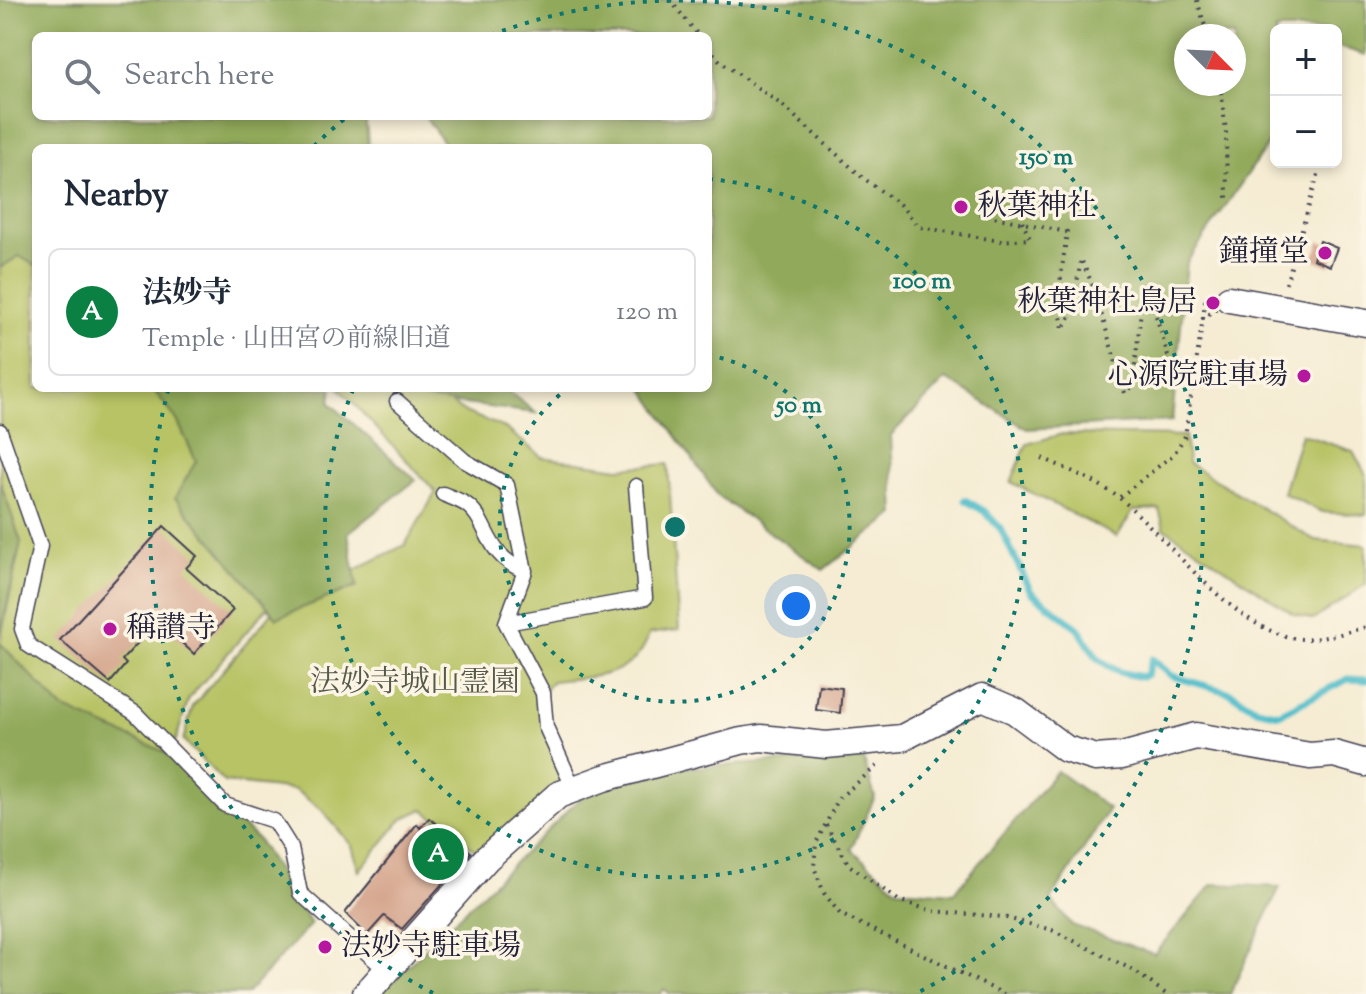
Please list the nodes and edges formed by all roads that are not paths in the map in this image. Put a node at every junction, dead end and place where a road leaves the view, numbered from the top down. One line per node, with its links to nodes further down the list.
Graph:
1 (1229, 299): 2 (street)
2 (1366, 323)
3 (397, 401): 7 (lane)
4 (0, 431): 11 (lane)
5 (636, 486): 8 (lane)
6 (443, 494): 7 (lane)
7 (525, 571): 8 (lane)
8 (506, 623): 10 (lane)
9 (1366, 763): 10 (street)
10 (573, 787): 11 (street)
11 (386, 970): 12 (street)
12 (366, 994)

